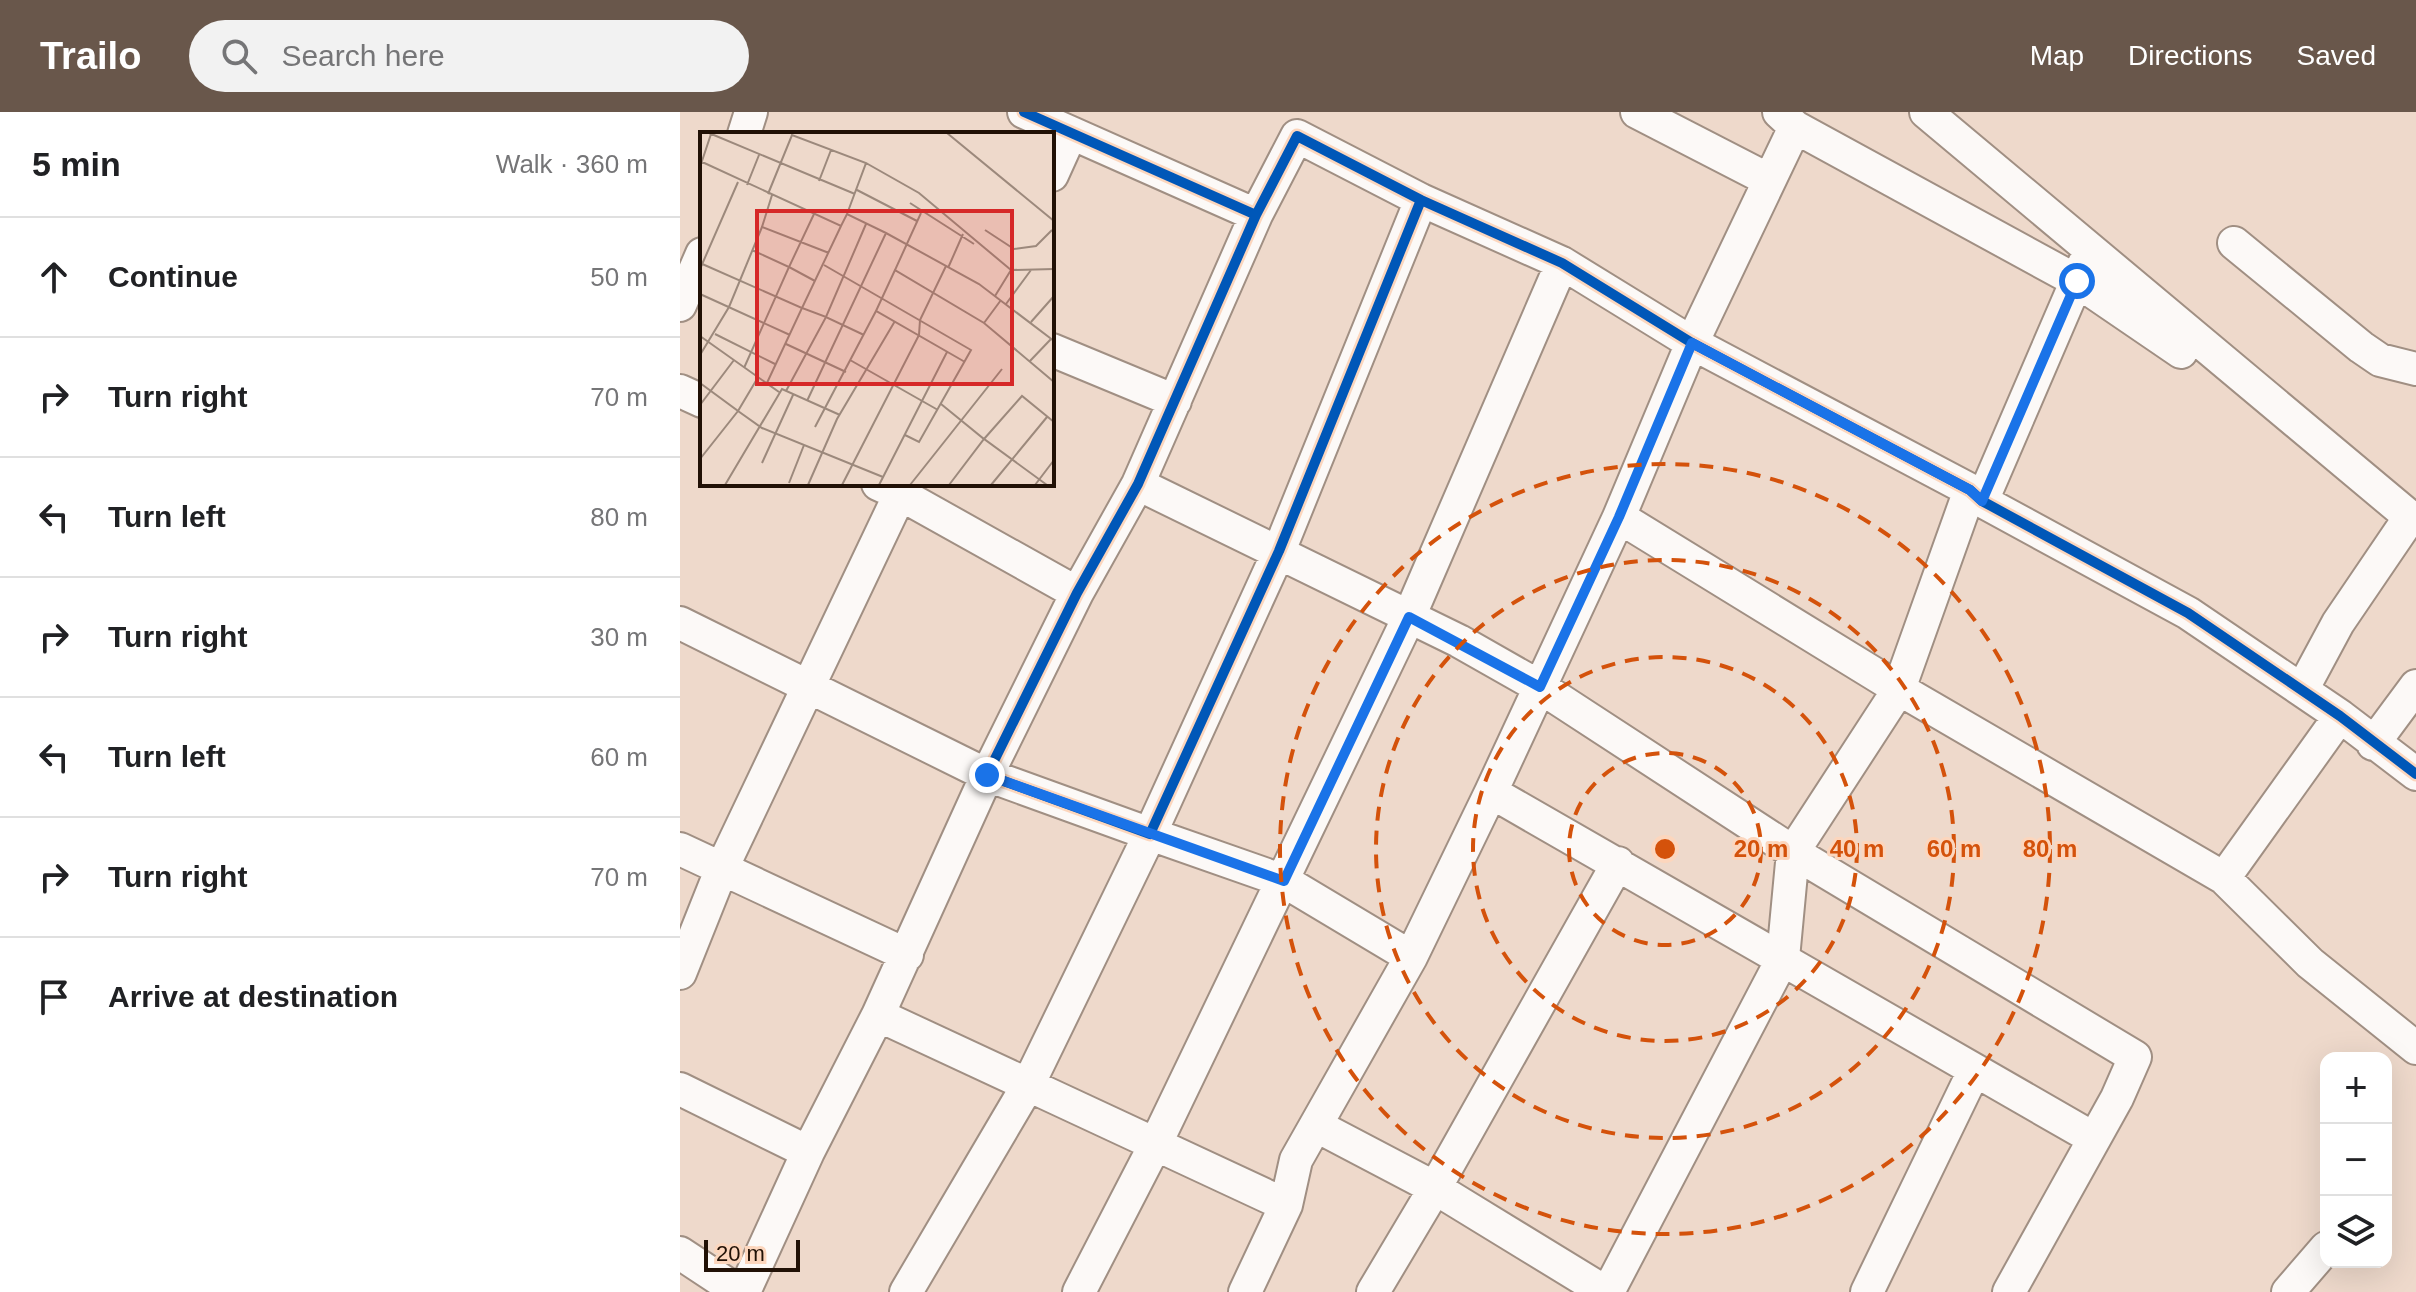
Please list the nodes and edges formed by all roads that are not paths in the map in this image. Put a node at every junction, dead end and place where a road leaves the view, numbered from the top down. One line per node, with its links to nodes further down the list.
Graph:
1 (751, 112): 7 (street)
2 (1024, 112): 8 (street)
3 (1637, 112): 10 (street)
4 (1926, 112): 14 (street)
5 (1787, 120): 10 (street); 17 (street)
6 (1302, 124): 11 (street); 12 (street)
7 (745, 132)
8 (1071, 133): 9 (street); 12 (street)
9 (1054, 171)
10 (1769, 180): 19 (street)
11 (1421, 200): 16 (street); 31 (street)
12 (1256, 215): 25 (street)
13 (2234, 243): 22 (street)
14 (2090, 250): 17 (street); 30 (street)
15 (700, 259): 18 (street)
16 (1562, 263): 19 (street); 33 (street)
17 (2077, 281): 21 (street); 28 (street)
18 (680, 305)
19 (1692, 343): 28 (street); 29 (street)
20 (1054, 351): 25 (street)
21 (2181, 352)
22 (2416, 369)
23 (680, 391): 24 (street)
24 (700, 400)
25 (1175, 401): 26 (street)
26 (1138, 484): 31 (street); 32 (street)
27 (894, 487): 32 (street); 35 (street)
28 (1976, 495): 38 (street); 39 (street)
29 (1619, 517): 37 (street); 38 (street)
30 (2413, 517): 39 (street)
31 (1279, 551): 33 (street); 45 (street)
32 (1077, 593): 43 (street)
33 (1409, 617): 37 (street); 51 (street)
34 (680, 623): 35 (street)
35 (808, 686): 43 (street); 49 (street)
36 (2416, 686): 41 (street)
37 (1540, 687): 44 (street); 47 (street)
38 (1899, 689): 47 (street); 50 (street)
39 (2302, 690): 40 (street)
40 (2340, 716): 41 (street); 50 (street)
41 (2373, 744): 42 (street)
42 (2416, 774)
43 (987, 775): 45 (street); 52 (street)
44 (1491, 792): 48 (street); 53 (street)
45 (1150, 834): 51 (street); 59 (street)
46 (680, 849): 49 (street)
47 (1793, 852): 54 (street); 62 (street)
48 (1618, 863): 54 (street); 65 (street)
49 (722, 868): 52 (street); 55 (street)
50 (2224, 878): 57 (street)
51 (1284, 881): 53 (street); 63 (street)
52 (907, 955): 56 (street)
53 (1411, 957): 61 (street)
54 (1783, 958): 58 (street); 74 (street)
55 (680, 973)
56 (878, 1015): 59 (street); 64 (street)
57 (2416, 1048)
58 (1974, 1071): 62 (street); 75 (street)
59 (1028, 1085): 63 (street); 70 (street)
60 (680, 1089): 64 (street)
61 (1317, 1126): 65 (street); 66 (street)
62 (2093, 1138): 76 (street)
63 (1154, 1147): 66 (street); 71 (street)
64 (808, 1152): 69 (street)
65 (1435, 1188): 73 (street); 74 (street)
66 (1286, 1205): 72 (street)
67 (2320, 1255): 77 (street)
68 (681, 1256): 69 (street)
69 (741, 1292)
70 (906, 1292)
71 (1079, 1292)
72 (1245, 1292)
73 (1373, 1292)
74 (1606, 1292)
75 (1867, 1292)
76 (2009, 1292)
77 (2288, 1292)

